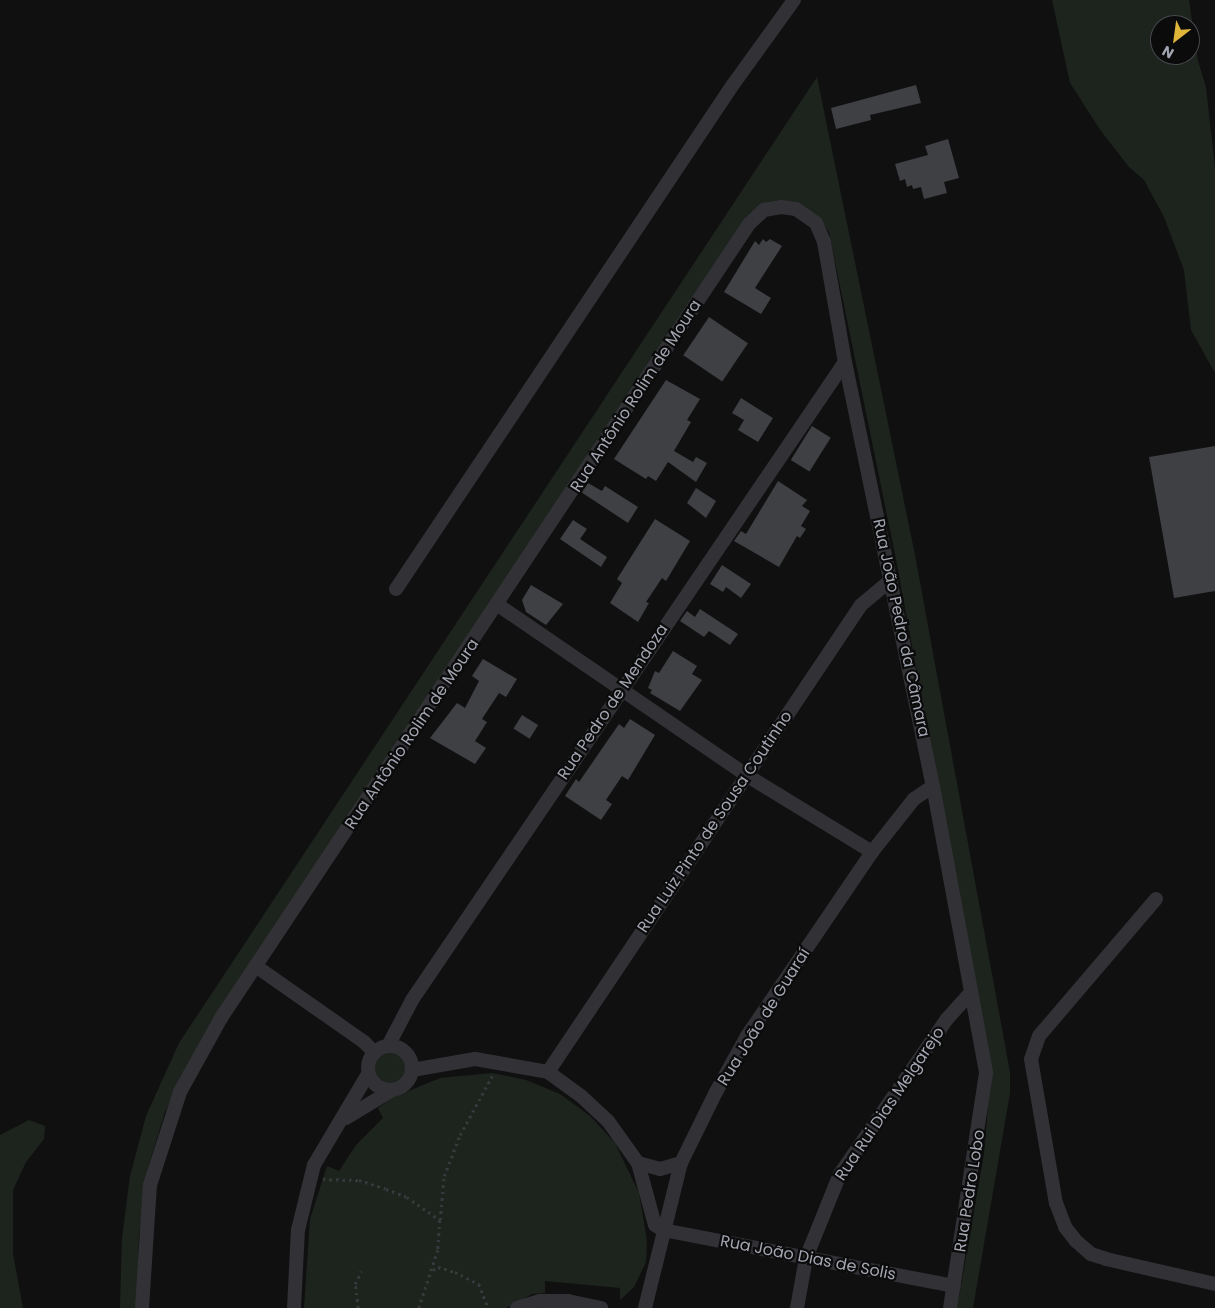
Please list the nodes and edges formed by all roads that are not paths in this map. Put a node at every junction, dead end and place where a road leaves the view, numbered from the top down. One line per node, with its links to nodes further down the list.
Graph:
1 (794, 0): 5 (street)
2 (781, 207): 3 (street, Rua João Pedro da Câmara); 6 (street, Rua Antônio Rolim de Moura)
3 (845, 362): 4 (street, Rua João Pedro da Câmara); 7 (street, Rua Pedro de Mendoza)
4 (892, 579): 8 (street, Rua Luiz Pinto de Sousa Coutinho); 9 (street, Rua João Pedro da Câmara)
5 (396, 589)
6 (498, 604): 7 (street); 12 (street, Rua Antônio Rolim de Moura)
7 (622, 688): 8 (street); 14 (street, Rua Pedro de Mendoza)
8 (746, 775): 10 (street); 17 (street, Rua Luiz Pinto de Sousa Coutinho)
9 (933, 786): 10 (street, Rua João de Guaraí); 13 (street, Rua João Pedro da Câmara)
10 (872, 852): 23 (street, Rua João de Guaraí)
11 (1156, 899): 26 (street)
12 (257, 967): 15 (street); 28 (street, Rua Antônio Rolim de Moura)
13 (971, 992): 18 (street, Rua João Pedro da Câmara); 25 (street, Rua Rui Dias Melgarejo)
14 (388, 1046): 15 (street); 16 (street)
15 (374, 1052): 19 (street)
16 (412, 1070): 17 (street); 20 (street)
17 (548, 1072): 22 (street)
18 (986, 1073): 27 (street, Rua Pedro Lobo)
19 (368, 1074): 20 (street); 21 (street)
20 (392, 1090): 21 (street)
21 (345, 1118): 29 (street)
22 (638, 1163): 23 (street); 24 (street)
23 (681, 1163): 24 (street, Rua João de Guaraí)
24 (663, 1230): 25 (street, Rua João Dias de Solis); 32 (street, Rua João de Guaraí)
25 (806, 1258): 27 (street, Rua João Dias de Solis); 33 (street, Rua Rui Dias Melgarejo)
26 (1215, 1284)
27 (954, 1286): 34 (street, Rua Pedro Lobo)
28 (142, 1308)
29 (294, 1308)
30 (517, 1308): 31 (street)
31 (601, 1308)
32 (644, 1308)
33 (797, 1308)
34 (950, 1308)

